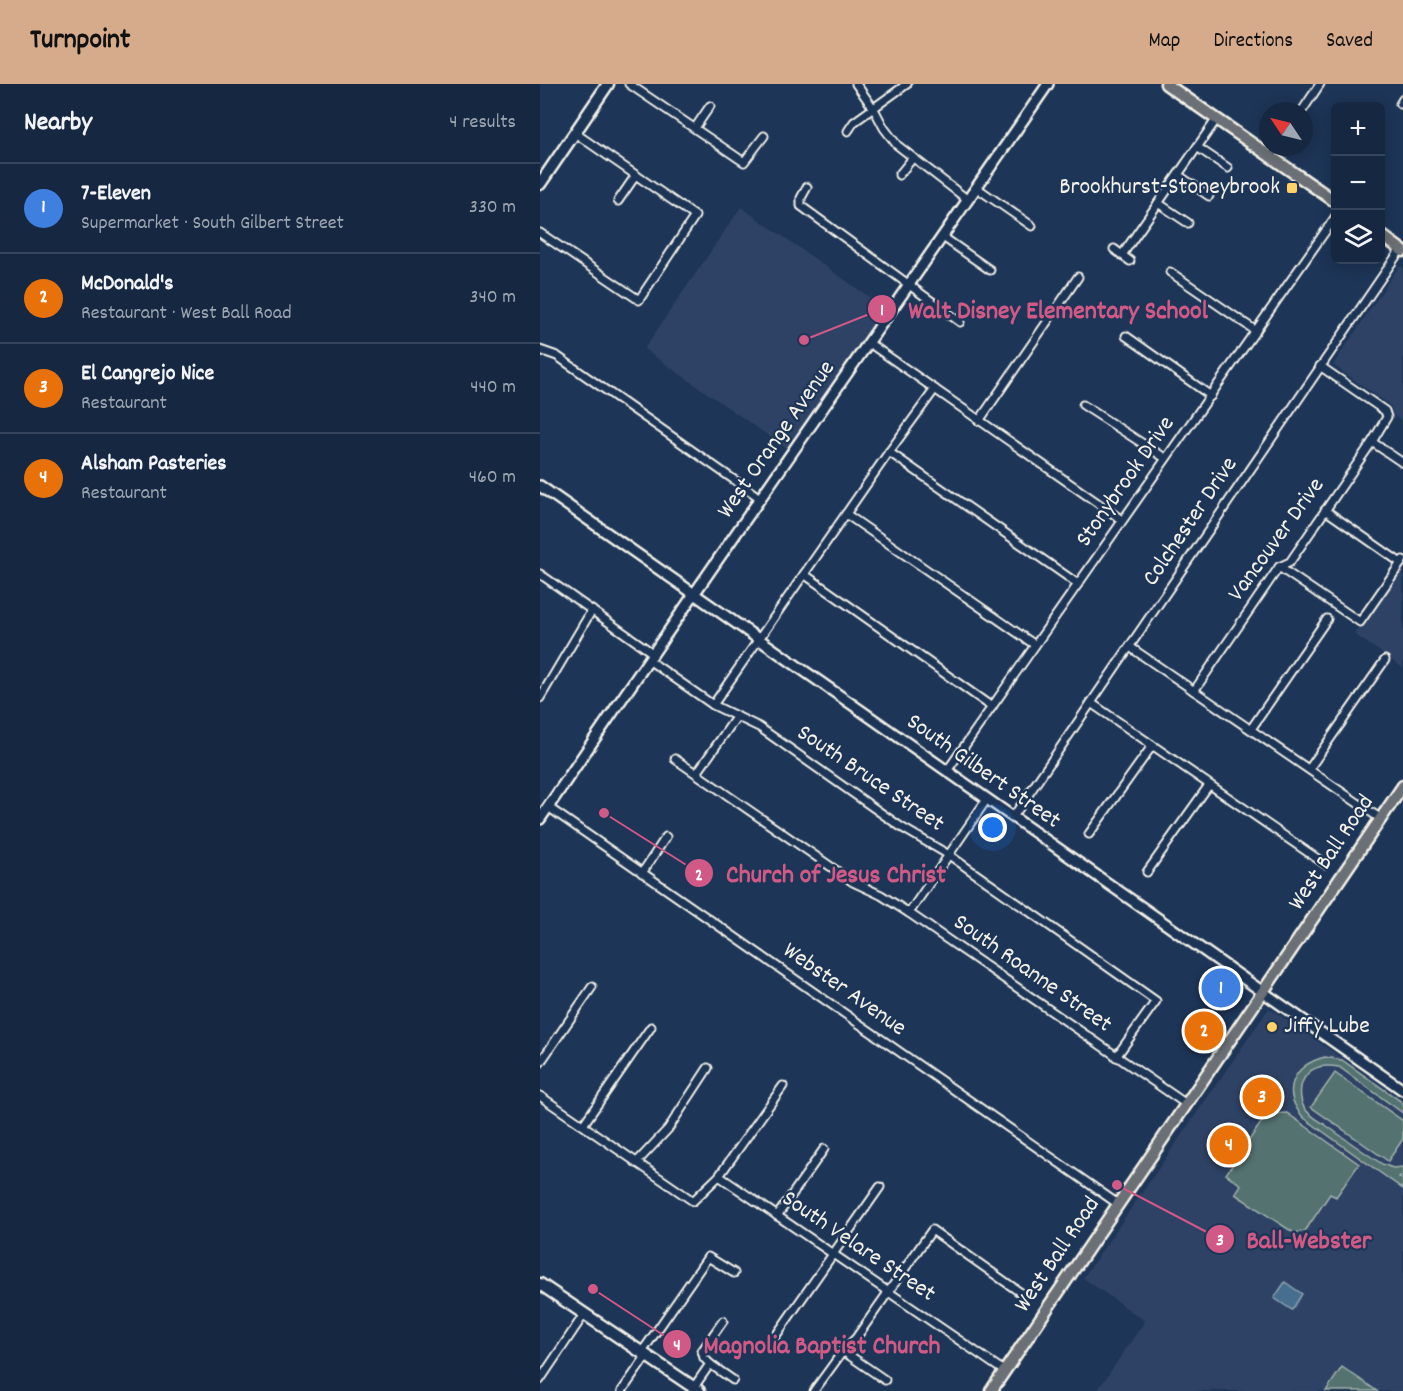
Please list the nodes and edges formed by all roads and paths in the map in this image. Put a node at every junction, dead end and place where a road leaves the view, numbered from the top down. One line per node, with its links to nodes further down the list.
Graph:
1 (608, 84): 14 (main road)
2 (629, 84): 12 (street)
3 (856, 84): 10 (street)
4 (907, 84): 10 (street)
5 (1048, 84): 25 (street, West Orange Avenue)
6 (1166, 84): 11 (main road)
7 (1320, 84): 8 (street)
8 (1308, 102)
9 (710, 106): 12 (street)
10 (874, 109): 13 (street); 18 (street)
11 (1216, 120): 16 (street); 17 (main road)
12 (695, 128): 15 (street)
13 (848, 131)
14 (575, 133): 21 (street); 23 (main road)
15 (764, 136)
16 (1197, 147): 19 (street); 20 (street)
17 (1270, 158): 27 (main road)
18 (912, 159): 22 (street); 28 (street)
19 (1228, 168)
20 (1178, 174): 26 (street); 30 (street)
21 (636, 175): 29 (street); 34 (street)
22 (899, 175)
23 (540, 184)
24 (807, 187): 44 (street)
25 (977, 188): 28 (street, West Orange Avenue); 33 (street)
26 (1209, 196)
27 (1331, 199)
28 (968, 200): 35 (street, West Orange Avenue)
29 (618, 201)
30 (1158, 203): 32 (street); 39 (street)
31 (1331, 222): 46 (street, Stonybrook Drive)
32 (1188, 223)
33 (1032, 226)
34 (540, 233)
35 (943, 237): 41 (street); 44 (street, West Orange Avenue)
36 (1385, 238): 38 (main road)
37 (1114, 249): 39 (street)
38 (1402, 250): 50 (street, Colchester Drive)
39 (1122, 255): 40 (street)
40 (1130, 261)
41 (990, 270)
42 (1170, 272): 46 (street)
43 (1078, 277): 54 (street)
44 (910, 285): 45 (street); 48 (street, West Orange Avenue)
45 (960, 322)
46 (1256, 331): 52 (street, Stonybrook Drive)
47 (1126, 336): 52 (street)
48 (869, 343): 51 (street); 60 (street, West Orange Avenue)
49 (540, 350): 60 (street)
50 (1320, 366): 55 (street, Vancouver Drive); 74 (street, Colchester Drive)
51 (935, 389): 54 (street); 56 (street)
52 (1211, 396): 57 (street, Stonybrook Drive)
53 (1083, 405): 57 (street)
54 (979, 421): 63 (street)
55 (1372, 442): 58 (street); 61 (street, Vancouver Drive)
56 (889, 452): 62 (street); 68 (street)
57 (1165, 458): 63 (street, Stonybrook Drive)
58 (1403, 463)
59 (540, 486): 69 (street, South Gilbert Street)
60 (760, 498): 69 (street, West Orange Avenue)
61 (1325, 510): 64 (street); 65 (street, Vancouver Drive)
62 (846, 514): 67 (street); 73 (street)
63 (1122, 520): 68 (street, Stonybrook Drive)
64 (1402, 561): 65 (street)
65 (1279, 567): 77 (street, Vancouver Drive)
66 (540, 574): 70 (street, South Bruce Street)
67 (804, 574): 72 (street); 81 (street)
68 (1078, 584): 73 (street, Stonybrook Drive)
69 (694, 595): 72 (street, South Gilbert Street); 75 (street, West Orange Avenue)
70 (592, 610): 75 (street, South Bruce Street); 78 (street)
71 (1327, 619): 83 (street)
72 (759, 640): 80 (street); 87 (street, South Gilbert Street)
73 (1035, 645): 81 (street, Stonybrook Drive)
74 (1130, 647): 77 (street); 79 (street, Colchester Drive)
75 (652, 657): 80 (street, South Bruce Street); 92 (street, West Orange Avenue)
76 (1385, 660): 86 (street)
77 (1194, 691): 83 (street)
78 (540, 698)
79 (1090, 703): 84 (street); 93 (street, Colchester Drive)
80 (714, 705): 82 (street, South Bruce Street)
81 (992, 707): 87 (street, Stonybrook Drive)
82 (737, 716): 88 (street); 98 (street, South Bruce Street)
83 (1251, 729): 86 (street)
84 (1152, 746): 89 (street); 96 (street)
85 (675, 759): 88 (street, South Roanne Street)
86 (1309, 769): 95 (street)
87 (947, 771): 91 (street, South Gilbert Street)
88 (697, 773): 102 (street, South Roanne Street)
89 (1209, 785): 99 (street); 100 (street)
90 (1403, 786): 95 (main road, West Ball Road)
91 (987, 799): 93 (street, South Gilbert Street); 98 (street)
92 (548, 807): 94 (street, West Orange Avenue); 101 (street, Webster Avenue)
93 (1013, 817): 104 (street, South Gilbert Street)
94 (540, 819)
95 (1381, 819): 104 (main road, West Ball Road)
96 (1089, 834)
97 (666, 837): 101 (street)
98 (949, 855): 102 (street); 106 (street, South Bruce Street)
99 (1325, 864)
100 (1147, 872)
101 (642, 873): 118 (street, Webster Avenue)
102 (909, 912): 106 (street, South Roanne Street)
103 (592, 987): 107 (street)
104 (1263, 991): 110 (street, South Gilbert Street); 112 (main road, West Ball Road)
105 (651, 1027): 113 (street)
106 (1116, 1057): 112 (street, South Roanne Street)
107 (540, 1062)
108 (708, 1068): 115 (street)
109 (783, 1086): 116 (street)
110 (1403, 1090)
111 (540, 1096): 113 (street)
112 (1186, 1104): 118 (main road, West Ball Road)
113 (583, 1125): 115 (street)
114 (824, 1149): 119 (street)
115 (636, 1162): 116 (street)
116 (719, 1176): 119 (street, South Velare Street)
117 (880, 1187): 120 (street)
118 (1118, 1204): 131 (main road, West Ball Road)
119 (777, 1216): 120 (street, South Velare Street)
120 (833, 1254): 123 (street, South Velare Street); 127 (street)
121 (734, 1273): 129 (street)
122 (540, 1284): 125 (main road)
123 (888, 1292): 124 (street); 128 (street); 131 (street, South Velare Street)
124 (1022, 1293)
125 (585, 1313): 129 (main road); 132 (street)
126 (723, 1321): 130 (street)
127 (770, 1344)
128 (843, 1351): 134 (street); 137 (street)
129 (644, 1353): 135 (main road); 136 (street)
130 (710, 1364): 133 (street); 135 (street)
131 (1004, 1371): 138 (main road, West Ball Road)
132 (540, 1380)
133 (733, 1380)
134 (885, 1380)
135 (696, 1389)
136 (622, 1391)
137 (814, 1391)
138 (991, 1391)

